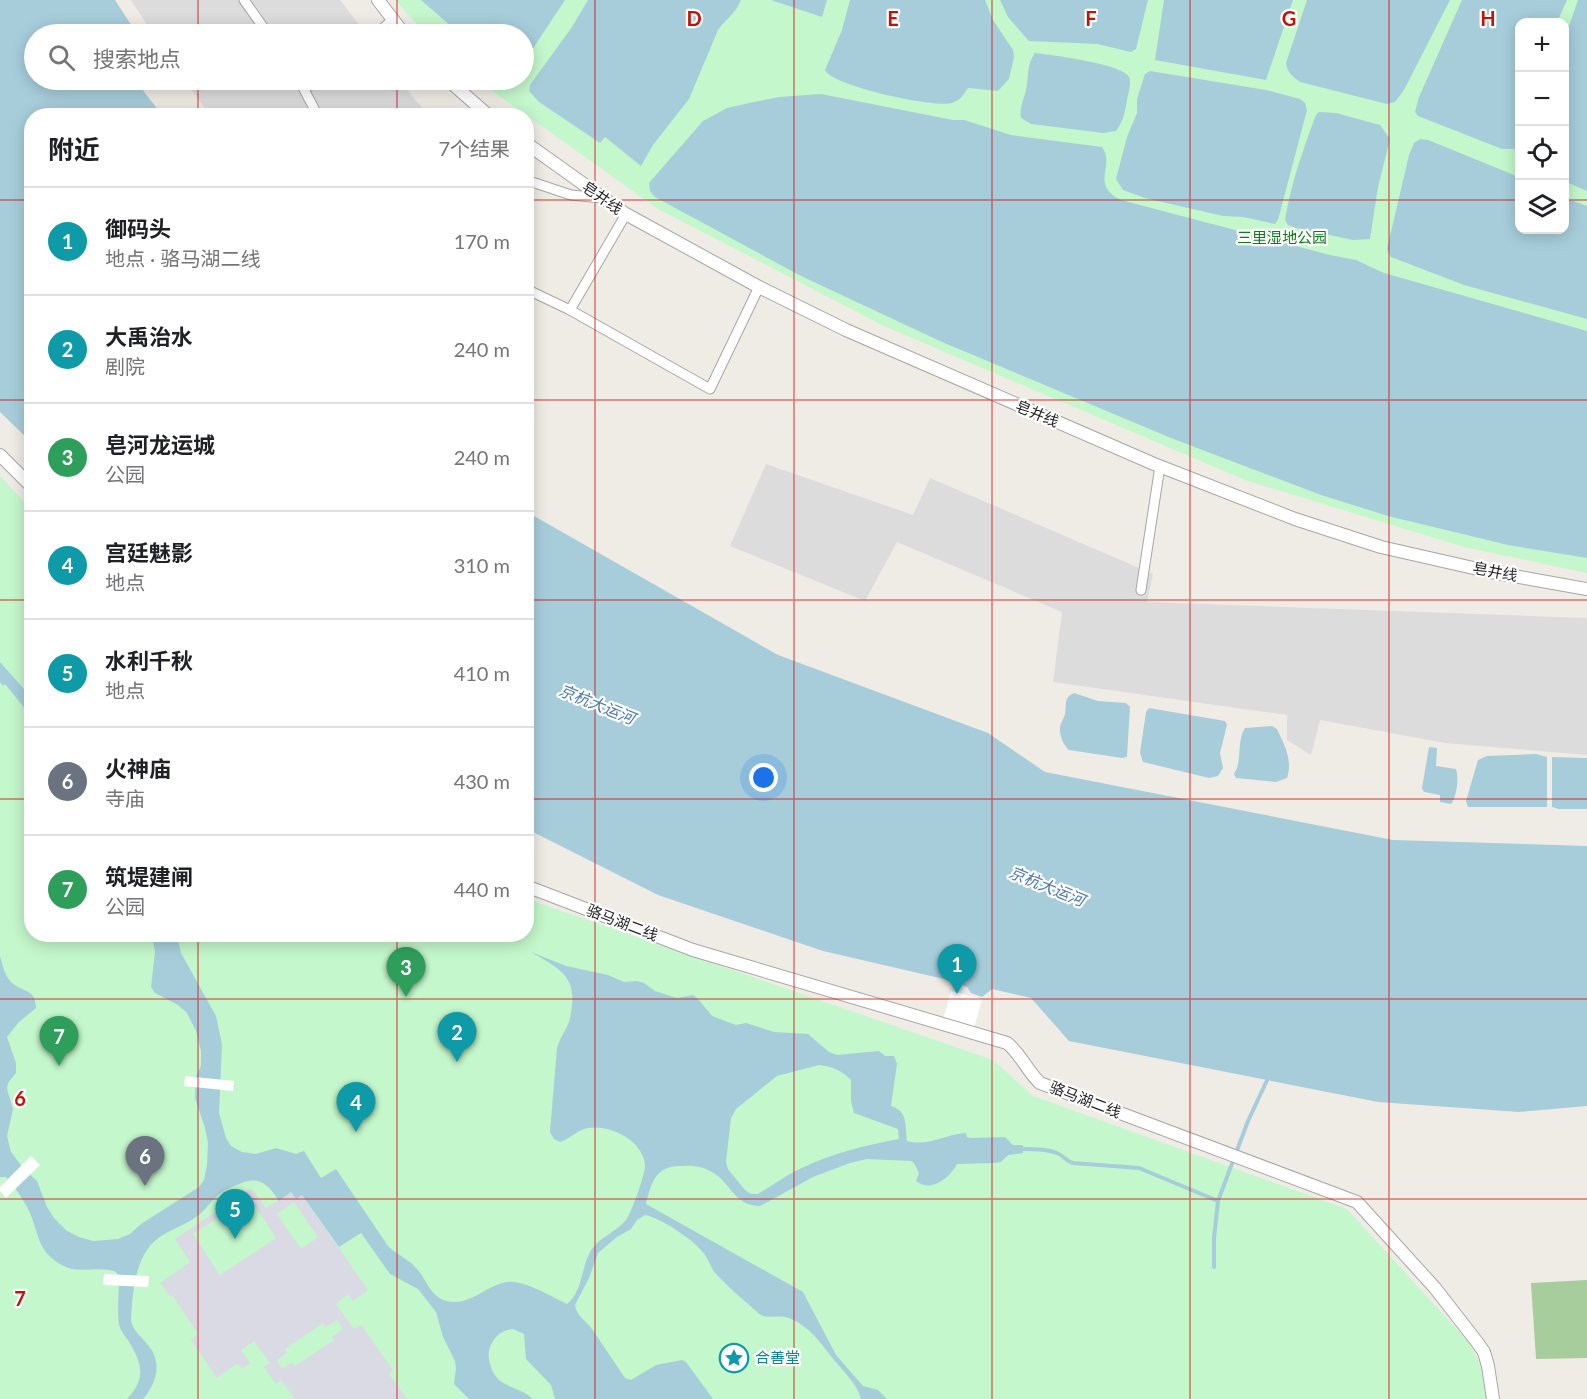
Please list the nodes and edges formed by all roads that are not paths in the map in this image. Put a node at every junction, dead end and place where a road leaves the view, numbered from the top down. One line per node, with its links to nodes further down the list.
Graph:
1 (244, 0): 4 (street)
2 (378, 0): 3 (street)
3 (392, 20): 5 (street); 6 (street)
4 (261, 24)
5 (388, 24)
6 (395, 24)
7 (305, 90): 9 (street)
8 (459, 90): 10 (street)
9 (314, 108)
10 (480, 108)
11 (534, 149): 13 (street, 皂井线)
12 (534, 183): 13 (street)
13 (603, 198): 14 (street, 皂井线)
14 (626, 214): 15 (street, 皂井线); 17 (street)
15 (759, 286): 17 (street); 19 (street, 皂井线)
16 (534, 294): 17 (street)
17 (570, 310)
18 (0, 455): 20 (street)
19 (1160, 466): 21 (street, 皂井线); 22 (street)
20 (24, 479)
21 (1587, 589)
22 (1141, 590)
23 (534, 889): 24 (street, 骆马湖二线)
24 (1493, 1399)

